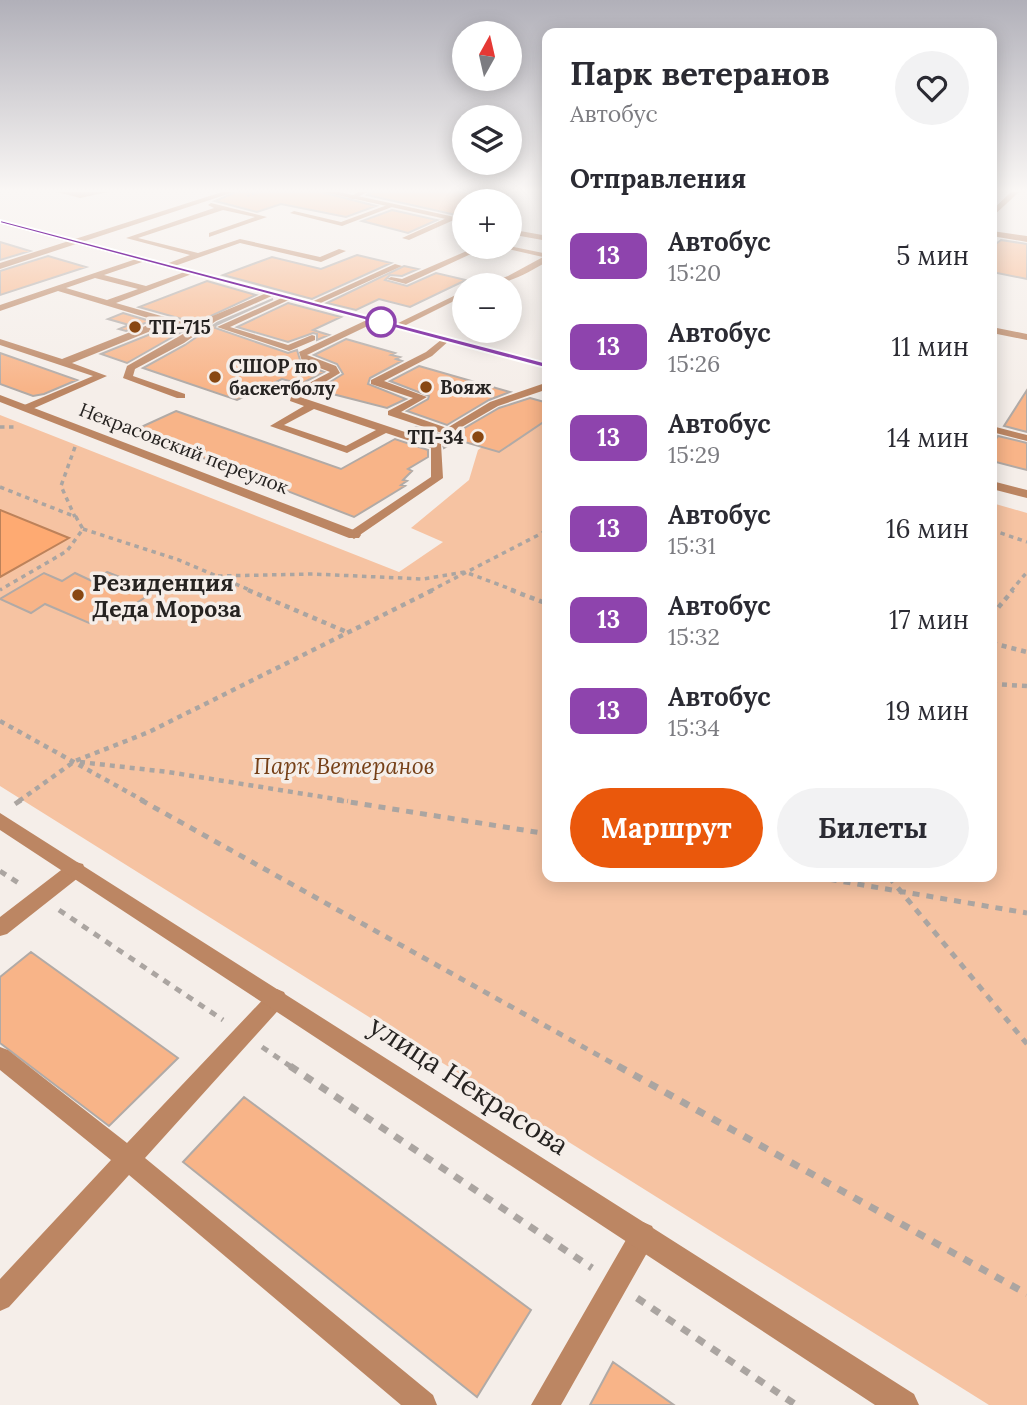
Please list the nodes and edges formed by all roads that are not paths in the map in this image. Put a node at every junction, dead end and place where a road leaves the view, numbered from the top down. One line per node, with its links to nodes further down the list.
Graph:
1 (26, 258): 7 (street)
2 (136, 258): 4 (street)
3 (191, 258): 8 (lane)
4 (142, 259): 8 (street); 12 (lane)
5 (455, 259): 13 (lane)
6 (542, 260): 11 (lane)
7 (0, 266)
8 (169, 266): 10 (street)
9 (398, 266): 20 (lane)
10 (193, 272): 15 (lane); 16 (street)
11 (520, 273)
12 (94, 275): 14 (lane); 15 (lane)
13 (391, 279)
14 (57, 288): 19 (lane); 21 (lane)
15 (147, 289): 19 (lane)
16 (272, 294): 17 (street); 26 (lane)
17 (289, 298): 20 (street); 22 (lane)
18 (452, 299): 25 (lane)
19 (110, 302): 24 (lane)
20 (312, 304): 22 (street)
21 (0, 307)
22 (361, 317): 23 (street)
23 (373, 320): 25 (street); 36 (lane)
24 (166, 321): 26 (lane); 31 (lane)
25 (397, 326): 29 (street)
26 (198, 330): 34 (lane)
27 (997, 331): 28 (street)
28 (1027, 337)
29 (446, 340): 32 (street); 33 (lane)
30 (0, 342): 31 (lane)
31 (62, 363): 37 (lane)
32 (542, 364)
33 (542, 386)
34 (181, 396)
35 (0, 398): 37 (street, Некрасовский переулок)
36 (311, 406): 38 (lane); 38 (lane)
37 (26, 408): 43 (street, Некрасовский переулок)
38 (384, 429): 43 (lane)
39 (997, 430): 40 (lane)
40 (1027, 438)
41 (997, 486): 42 (street)
42 (1027, 495)
43 (354, 535)
44 (5, 813): 45 (street, улица Некрасова)
45 (76, 869): 46 (lane); 47 (street, улица Некрасова)
46 (0, 928)
47 (277, 998): 49 (lane); 50 (street, улица Некрасова)
48 (0, 1057): 49 (lane)
49 (128, 1159): 51 (lane); 52 (lane)
50 (643, 1235): 53 (lane); 54 (street, улица Некрасова)
51 (0, 1298)
52 (423, 1405)
53 (545, 1405)
54 (903, 1405)

